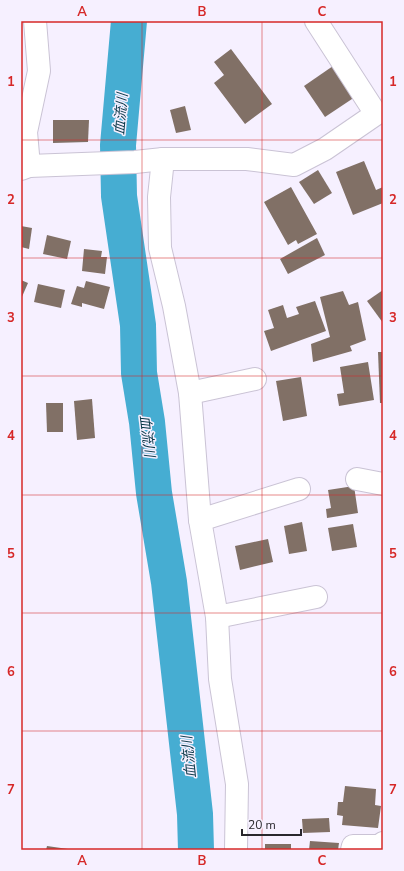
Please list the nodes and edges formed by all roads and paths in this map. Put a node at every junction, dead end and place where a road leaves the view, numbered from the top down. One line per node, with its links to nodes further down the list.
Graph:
1 (36, 21): 5 (street)
2 (316, 21): 3 (street)
3 (379, 123): 4 (street)
4 (163, 159): 5 (street); 7 (street)
5 (25, 168)
6 (255, 379): 7 (street)
7 (190, 393): 11 (street)
8 (358, 479): 9 (street)
9 (383, 484)
10 (299, 489): 11 (street)
11 (200, 520): 13 (street)
12 (316, 597): 13 (street)
13 (217, 617): 15 (street)
14 (383, 843): 16 (street)
15 (236, 850)
16 (352, 850)

